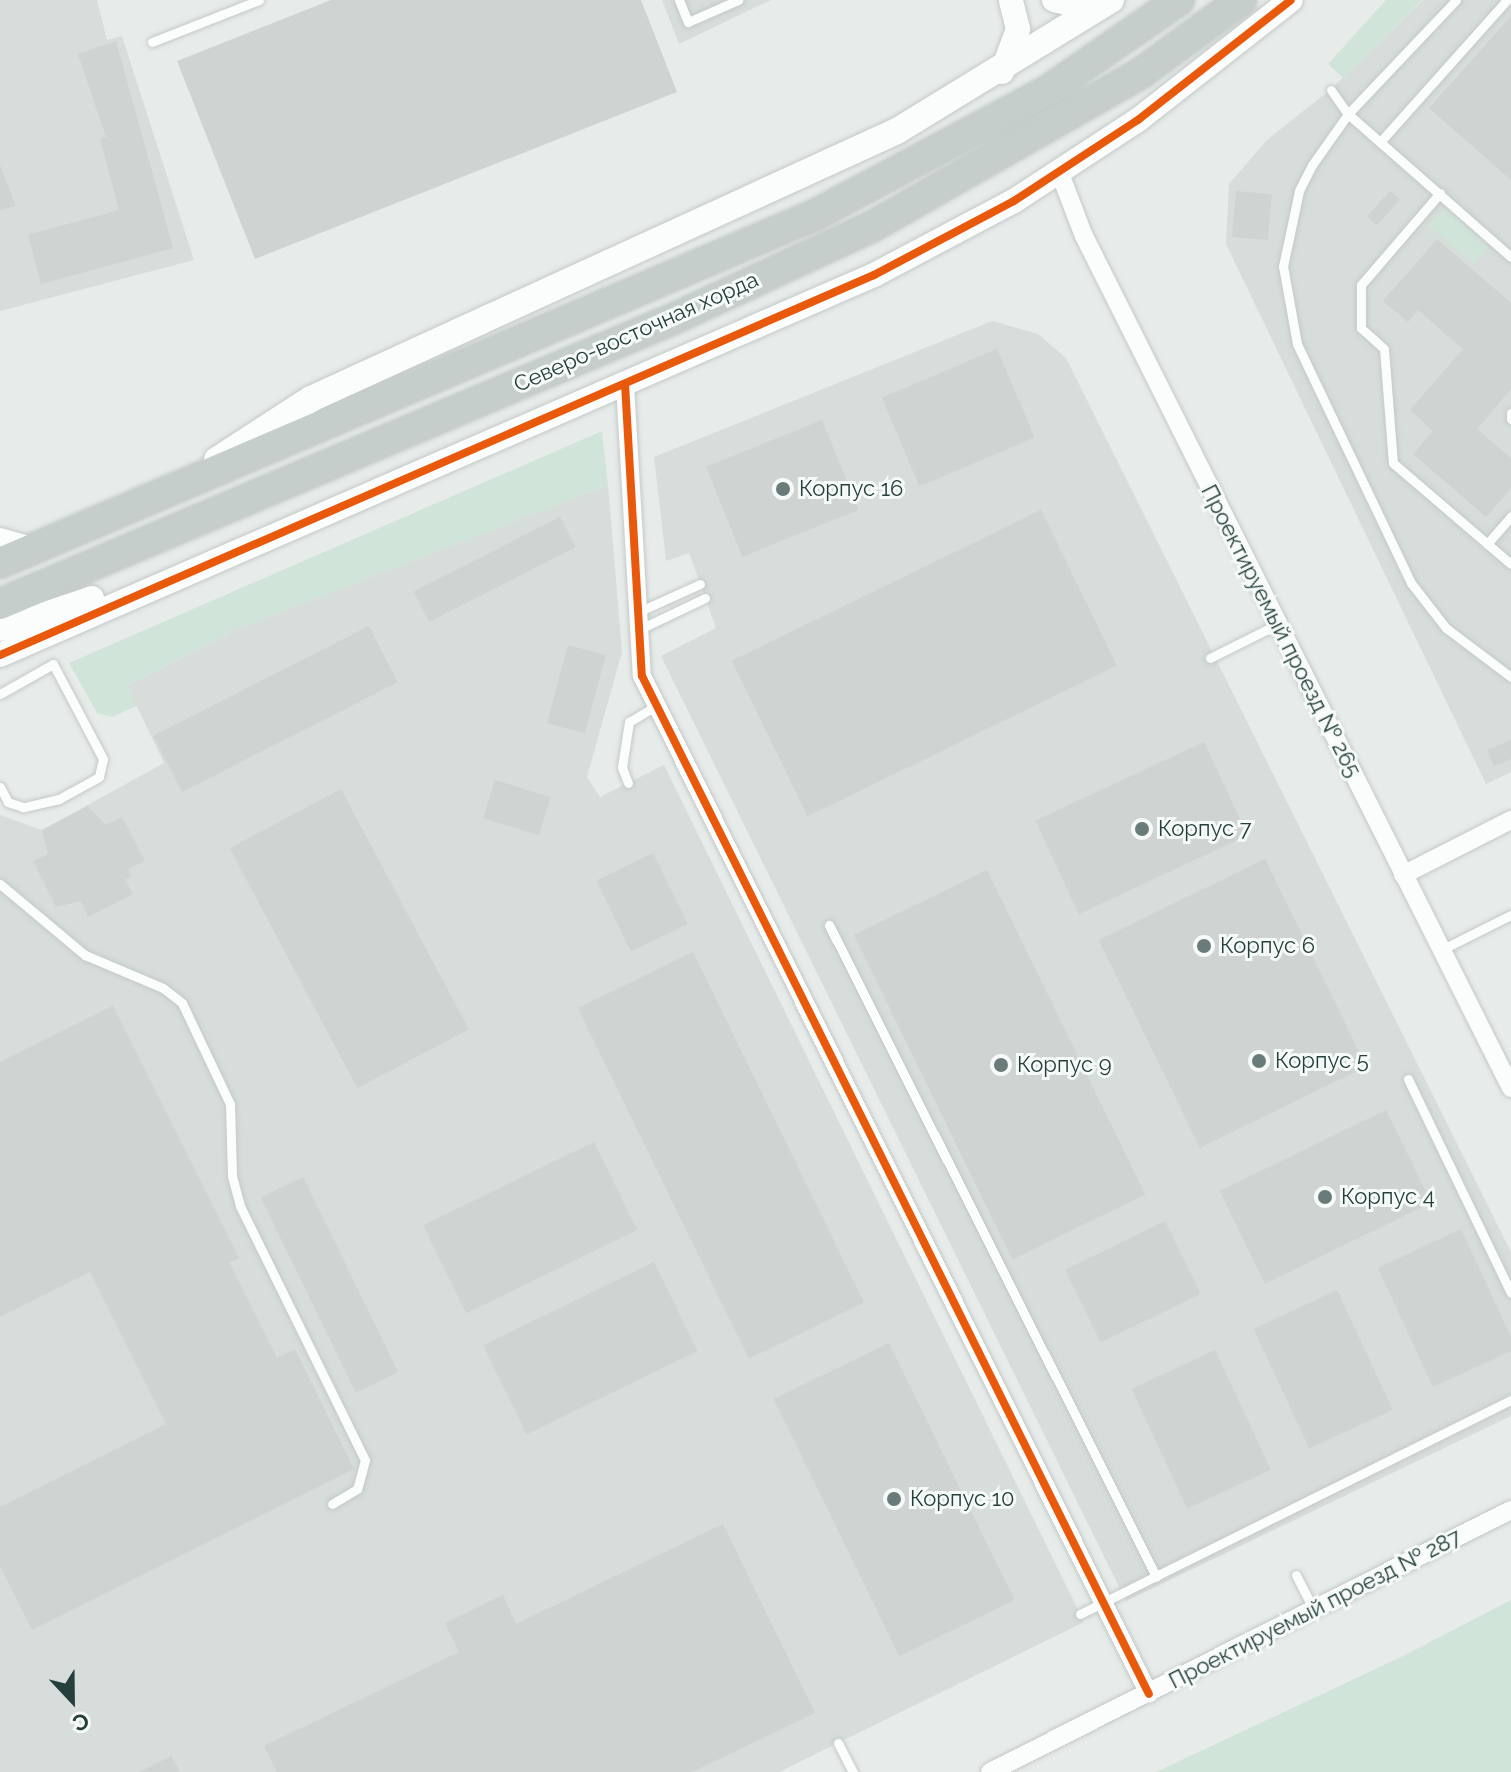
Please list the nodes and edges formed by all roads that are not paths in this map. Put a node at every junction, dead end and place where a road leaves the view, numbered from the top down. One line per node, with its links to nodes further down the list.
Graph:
1 (259, 0): 13 (lane)
2 (679, 0): 3 (lane)
3 (738, 0)
4 (1011, 0): 14 (street)
5 (1054, 0): 6 (street)
6 (1103, 0)
7 (1111, 0): 14 (main road)
8 (1179, 0): 22 (highway, Северо-восточная хорда)
9 (1241, 0): 32 (highway, Северо-восточная хорда)
10 (1291, 0): 18 (street)
11 (1456, 0): 16 (lane)
12 (1507, 0): 17 (lane)
13 (152, 42)
14 (1002, 72): 22 (main road)
15 (1331, 90): 16 (lane)
16 (1348, 114): 17 (lane); 38 (lane)
17 (1380, 142): 19 (lane)
18 (1059, 171): 21 (street); 34 (street, Проектируемый проезд № 265)
19 (1440, 193): 20 (lane); 25 (lane)
20 (1511, 257)
21 (625, 384): 27 (street); 33 (street)
22 (172, 489): 26 (highway, Северо-восточная хорда)
23 (1511, 516): 25 (lane)
24 (0, 537): 26 (street)
25 (1487, 544): 29 (lane)
26 (37, 547): 28 (highway, Северо-восточная хорда)
27 (209, 561): 35 (street); 36 (street)
28 (0, 563)
29 (1511, 564)
30 (700, 584): 33 (lane)
31 (705, 598): 33 (lane)
32 (0, 604)
33 (639, 621): 40 (street)
34 (1278, 624): 37 (lane); 44 (street, Проектируемый проезд № 265)
35 (0, 629)
36 (0, 655)
37 (1210, 658)
38 (1511, 677)
39 (0, 694): 42 (lane)
40 (657, 705): 41 (lane); 57 (street)
41 (628, 783)
42 (0, 787)
43 (1511, 820): 44 (street)
44 (1403, 875): 48 (street, Проектируемый проезд № 265)
45 (0, 884): 53 (lane)
46 (1511, 915): 48 (lane)
47 (829, 925): 56 (lane)
48 (1441, 950): 50 (street, Проектируемый проезд № 265)
49 (1408, 1079): 51 (lane)
50 (1511, 1088)
51 (1511, 1293)
52 (1511, 1400): 56 (lane)
53 (332, 1504)
54 (1511, 1510): 58 (street, Проектируемый проезд № 287)
55 (1296, 1575): 58 (lane)
56 (1156, 1576): 57 (lane)
57 (1104, 1603): 59 (lane); 60 (street)
58 (1313, 1609): 60 (street, Проектируемый проезд № 287)
59 (1080, 1614)
60 (1149, 1694): 63 (street, Проектируемый проезд № 287)
61 (838, 1743): 62 (lane)
62 (853, 1772)
63 (990, 1772)

